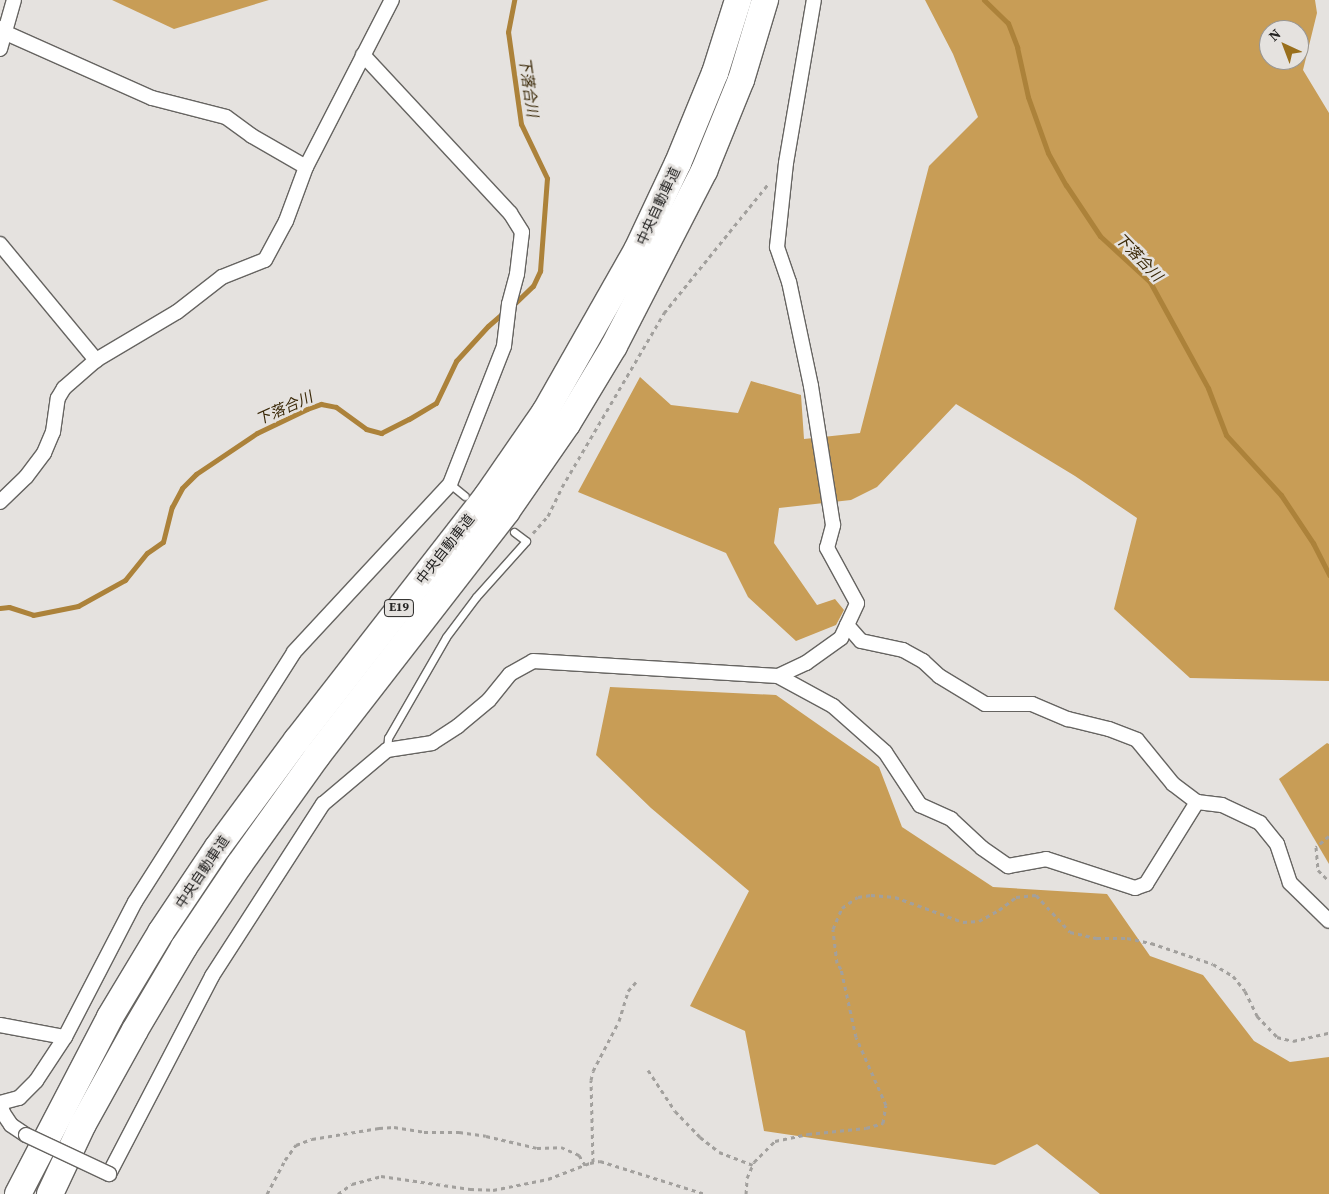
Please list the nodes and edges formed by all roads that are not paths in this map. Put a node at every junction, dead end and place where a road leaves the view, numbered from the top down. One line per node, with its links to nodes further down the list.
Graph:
1 (14, 0): 6 (street)
2 (392, 0): 8 (street)
3 (738, 0): 24 (highway, 中央自動車道 / E19)
4 (765, 0): 25 (highway, 中央自動車道 / E19)
5 (814, 0): 16 (street)
6 (3, 30): 7 (street); 9 (street)
7 (0, 50)
8 (363, 55): 9 (street); 12 (street)
9 (306, 166): 11 (street)
10 (0, 244): 11 (street)
11 (96, 360): 14 (street)
12 (450, 484): 13 (lane); 22 (street)
13 (465, 496)
14 (0, 502)
15 (514, 532): 18 (lane)
16 (847, 625): 17 (street); 19 (street)
17 (778, 676): 18 (street); 19 (street)
18 (387, 750): 23 (street, bridge)
19 (1197, 802): 20 (street)
20 (1329, 921)
21 (0, 1025): 22 (street)
22 (65, 1037): 23 (street)
23 (0, 1103)
24 (18, 1194)
25 (50, 1194)

